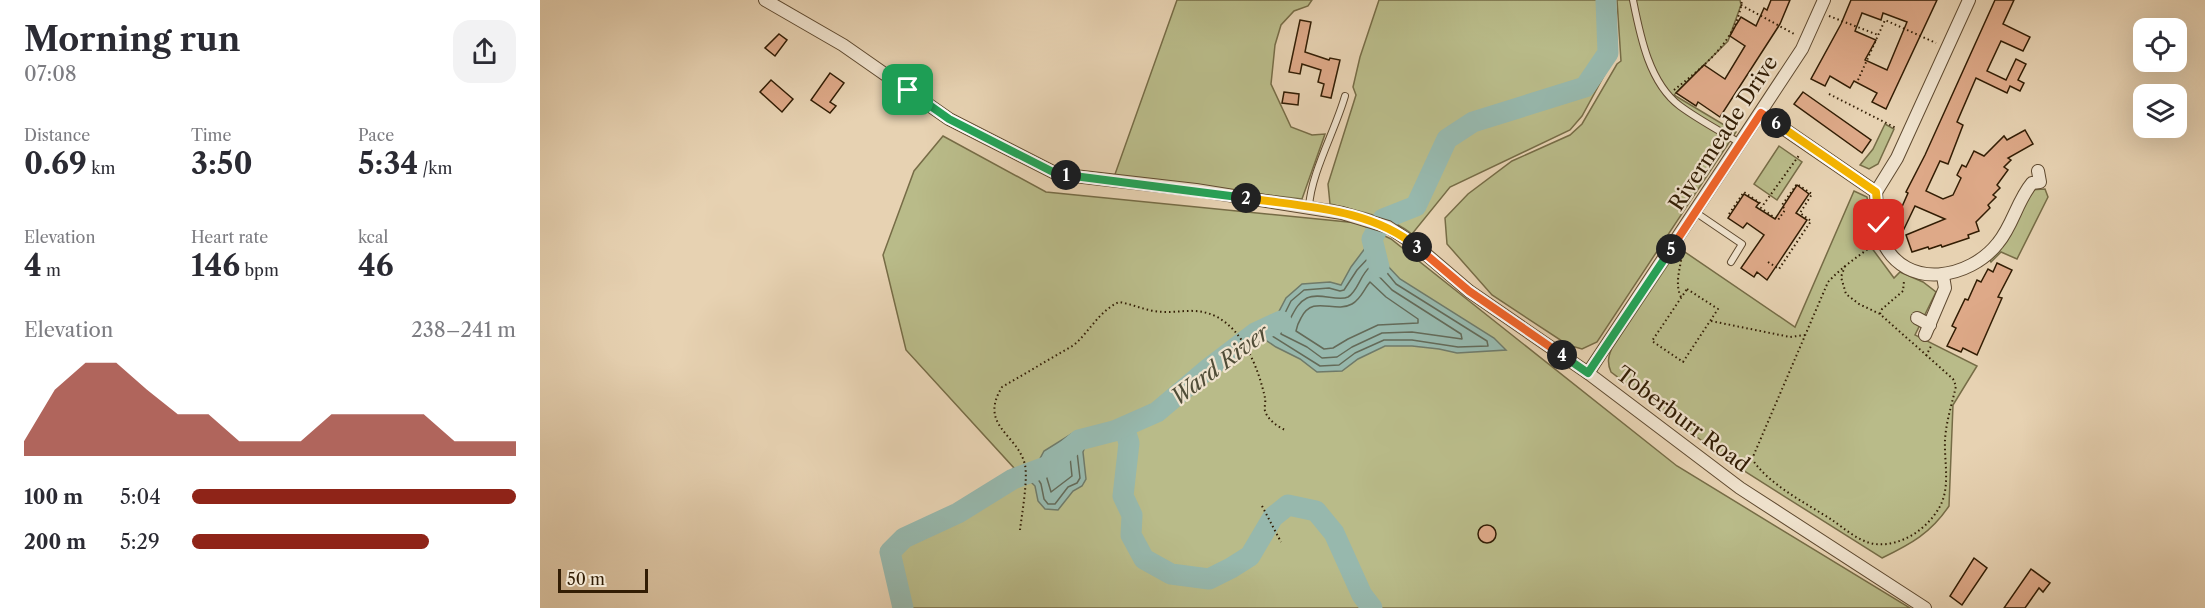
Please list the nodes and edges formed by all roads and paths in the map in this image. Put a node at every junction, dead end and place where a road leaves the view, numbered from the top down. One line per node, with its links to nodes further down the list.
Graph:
1 (765, 0): 22 (street, Toberburr Road)
2 (1633, 0): 12 (lane)
3 (1742, 0): 6 (path)
4 (1824, 0): 15 (street, Rivermeade Drive)
5 (1969, 0): 20 (street)
6 (1741, 5): 9 (path); 12 (path)
7 (1829, 16): 8 (path)
8 (1878, 35): 10 (path); 11 (path)
9 (1797, 36)
10 (1936, 43)
11 (1858, 80)
12 (1669, 93): 17 (lane)
13 (1829, 94): 16 (path)
14 (1345, 96): 22 (lane)
15 (1761, 113): 17 (street, Rivermeade Drive); 20 (street)
16 (1896, 128)
17 (1741, 143): 23 (street, Rivermeade Drive)
18 (1800, 154): 21 (path)
19 (2038, 171): 31 (street)
20 (1876, 192): 25 (street)
21 (1763, 205): 24 (path); 28 (path)
22 (1309, 207): 39 (street, Toberburr Road)
23 (1695, 212): 27 (lane); 39 (street, Rivermeade Drive)
24 (1729, 214)
25 (1882, 241): 29 (path); 31 (street)
26 (1681, 250): 32 (path)
27 (1731, 262)
28 (1768, 262)
29 (1845, 266): 33 (path); 37 (path)
30 (1897, 275): 33 (path)
31 (1943, 276): 36 (street)
32 (1682, 297): 35 (path); 35 (path)
33 (1880, 314): 38 (path)
34 (1917, 318): 36 (street)
35 (1711, 321): 37 (path)
36 (1929, 334): 38 (path)
37 (1805, 335): 38 (path)
38 (1926, 356)
39 (1588, 373): 44 (street, Toberburr Road)
40 (1284, 430): 42 (path)
41 (1262, 506): 43 (path)
42 (1020, 530)
43 (1281, 542)
44 (1925, 608)

